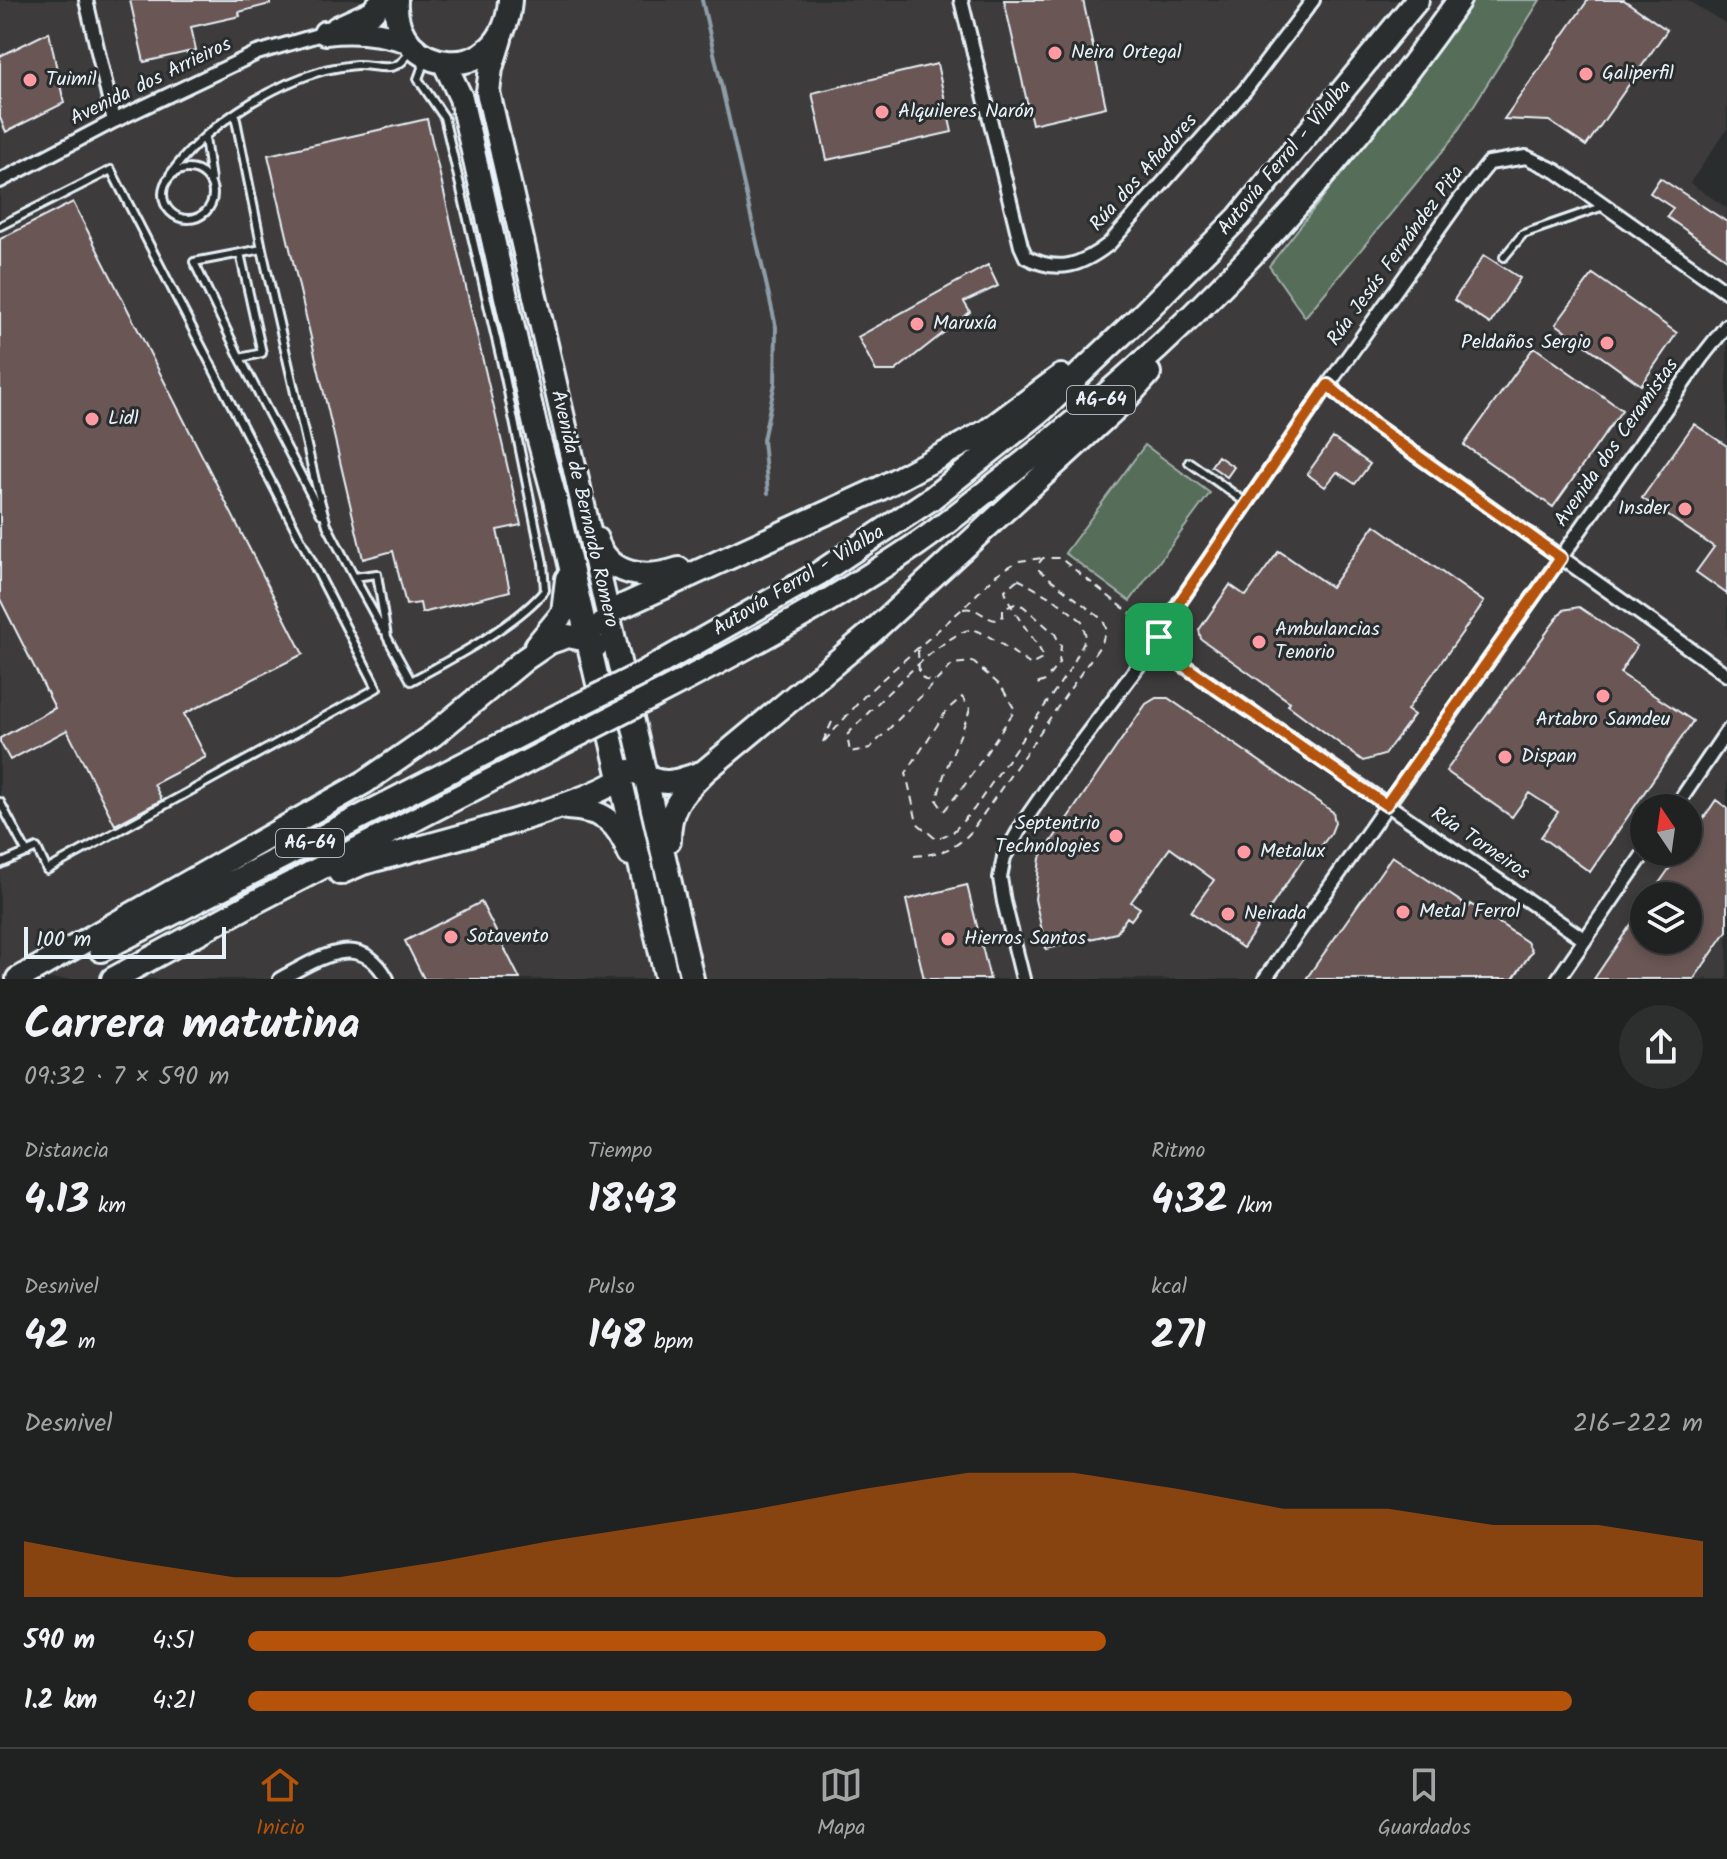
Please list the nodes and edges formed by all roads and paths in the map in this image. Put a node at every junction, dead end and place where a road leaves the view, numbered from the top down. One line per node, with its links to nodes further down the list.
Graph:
1 (86, 0): 14 (street)
2 (383, 0): 10 (highway)
3 (396, 0): 12 (highway, Avenida de Bernardo Romero)
4 (525, 0): 9 (highway)
5 (961, 0): 6 (street, Rúa dos Afiadores)
6 (1313, 0)
7 (1417, 0): 26 (highway, Autovía Ferrol - Vilalba / AG-64)
8 (1459, 0): 24 (highway, Autovía Ferrol - Vilalba / AG-64)
9 (510, 8): 11 (highway, Avenida de Bernardo Romero)
10 (325, 33): 12 (highway); 14 (street, Avenida dos Arrieiros)
11 (500, 39): 12 (highway); 31 (highway, Avenida de Bernardo Romero)
12 (423, 52): 13 (lane); 32 (highway, Avenida de Bernardo Romero); 42 (lane)
13 (235, 115): 15 (lane); 21 (lane)
14 (114, 121): 17 (street, Avenida dos Arrieiros)
15 (205, 138): 16 (lane); 18 (lane)
16 (170, 175): 18 (lane); 18 (lane)
17 (0, 181)
18 (212, 187)
19 (1605, 205): 23 (lane); 25 (street, Rúa Jesús Fernández Pita); 29 (street, Rúa Jesús Fernández Pita)
20 (0, 226): 60 (lane)
21 (262, 249): 22 (lane); 34 (lane)
22 (240, 253): 28 (lane); 28 (lane)
23 (1504, 257)
24 (1237, 274): 55 (highway); 66 (highway, Autovía Ferrol - Vilalba / AG-64, bridge)
25 (1727, 292)
26 (1142, 315): 35 (highway); 69 (highway, Autovía Ferrol - Vilalba / AG-64, bridge)
27 (1727, 325): 37 (street, Avenida dos Ceramistas)
28 (240, 358): 34 (lane)
29 (1328, 385): 33 (street, Rúa Jesús Fernández Pita); 37 (street)
30 (1189, 462): 33 (lane)
31 (580, 491): 35 (highway); 41 (highway, Avenida de Bernardo Romero)
32 (554, 495): 44 (highway, Avenida de Bernardo Romero); 47 (highway)
33 (1248, 504): 43 (street, Rúa Jesús Fernández Pita)
34 (327, 525): 38 (lane)
35 (801, 525): 41 (highway)
36 (1043, 558): 40 (path); 43 (path); 61 (path)
37 (1561, 558): 49 (street); 58 (street, Avenida dos Ceramistas)
38 (354, 577): 42 (lane); 42 (lane)
39 (1010, 607): 40 (path); 48 (path); 50 (path); 51 (path)
40 (962, 609): 45 (path)
41 (609, 615): 44 (highway); 46 (highway, Avenida de Bernardo Romero)
42 (387, 637)
43 (1157, 641): 58 (street, Rúa Torneiros); 75 (street, Rúa Jesús Fernández Pita)
44 (592, 649): 46 (highway); 47 (highway); 54 (highway, Avenida de Bernardo Romero)
45 (918, 649): 48 (path); 52 (path)
46 (619, 658): 54 (highway, Avenida de Bernardo Romero)
47 (525, 659): 68 (highway)
48 (919, 665): 50 (path); 50 (path)
49 (1727, 675)
50 (935, 681)
51 (1037, 684)
52 (832, 722)
53 (1727, 731): 56 (street)
54 (631, 767): 55 (highway); 59 (highway); 64 (highway, Avenida de Bernardo Romero); 65 (highway, Avenida de Bernardo Romero)
55 (705, 771): 64 (highway)
56 (1684, 794)
57 (0, 802): 60 (lane)
58 (1386, 805): 67 (street, Rúa Torneiros); 76 (street, Avenida dos Ceramistas)
59 (557, 808): 65 (highway); 66 (highway)
60 (27, 853): 62 (lane)
61 (914, 856)
62 (0, 864)
63 (1635, 866): 67 (street)
64 (674, 896): 74 (highway, Avenida de Bernardo Romero)
65 (649, 902): 73 (highway, Avenida de Bernardo Romero)
66 (188, 939): 70 (highway, Autovía Ferrol - Vilalba / AG-64)
67 (1585, 940): 77 (street)
68 (18, 979)
69 (44, 979)
70 (113, 979)
71 (280, 979): 72 (street)
72 (387, 979)
73 (667, 979)
74 (692, 979)
75 (1023, 979)
76 (1265, 979)
77 (1558, 979)

